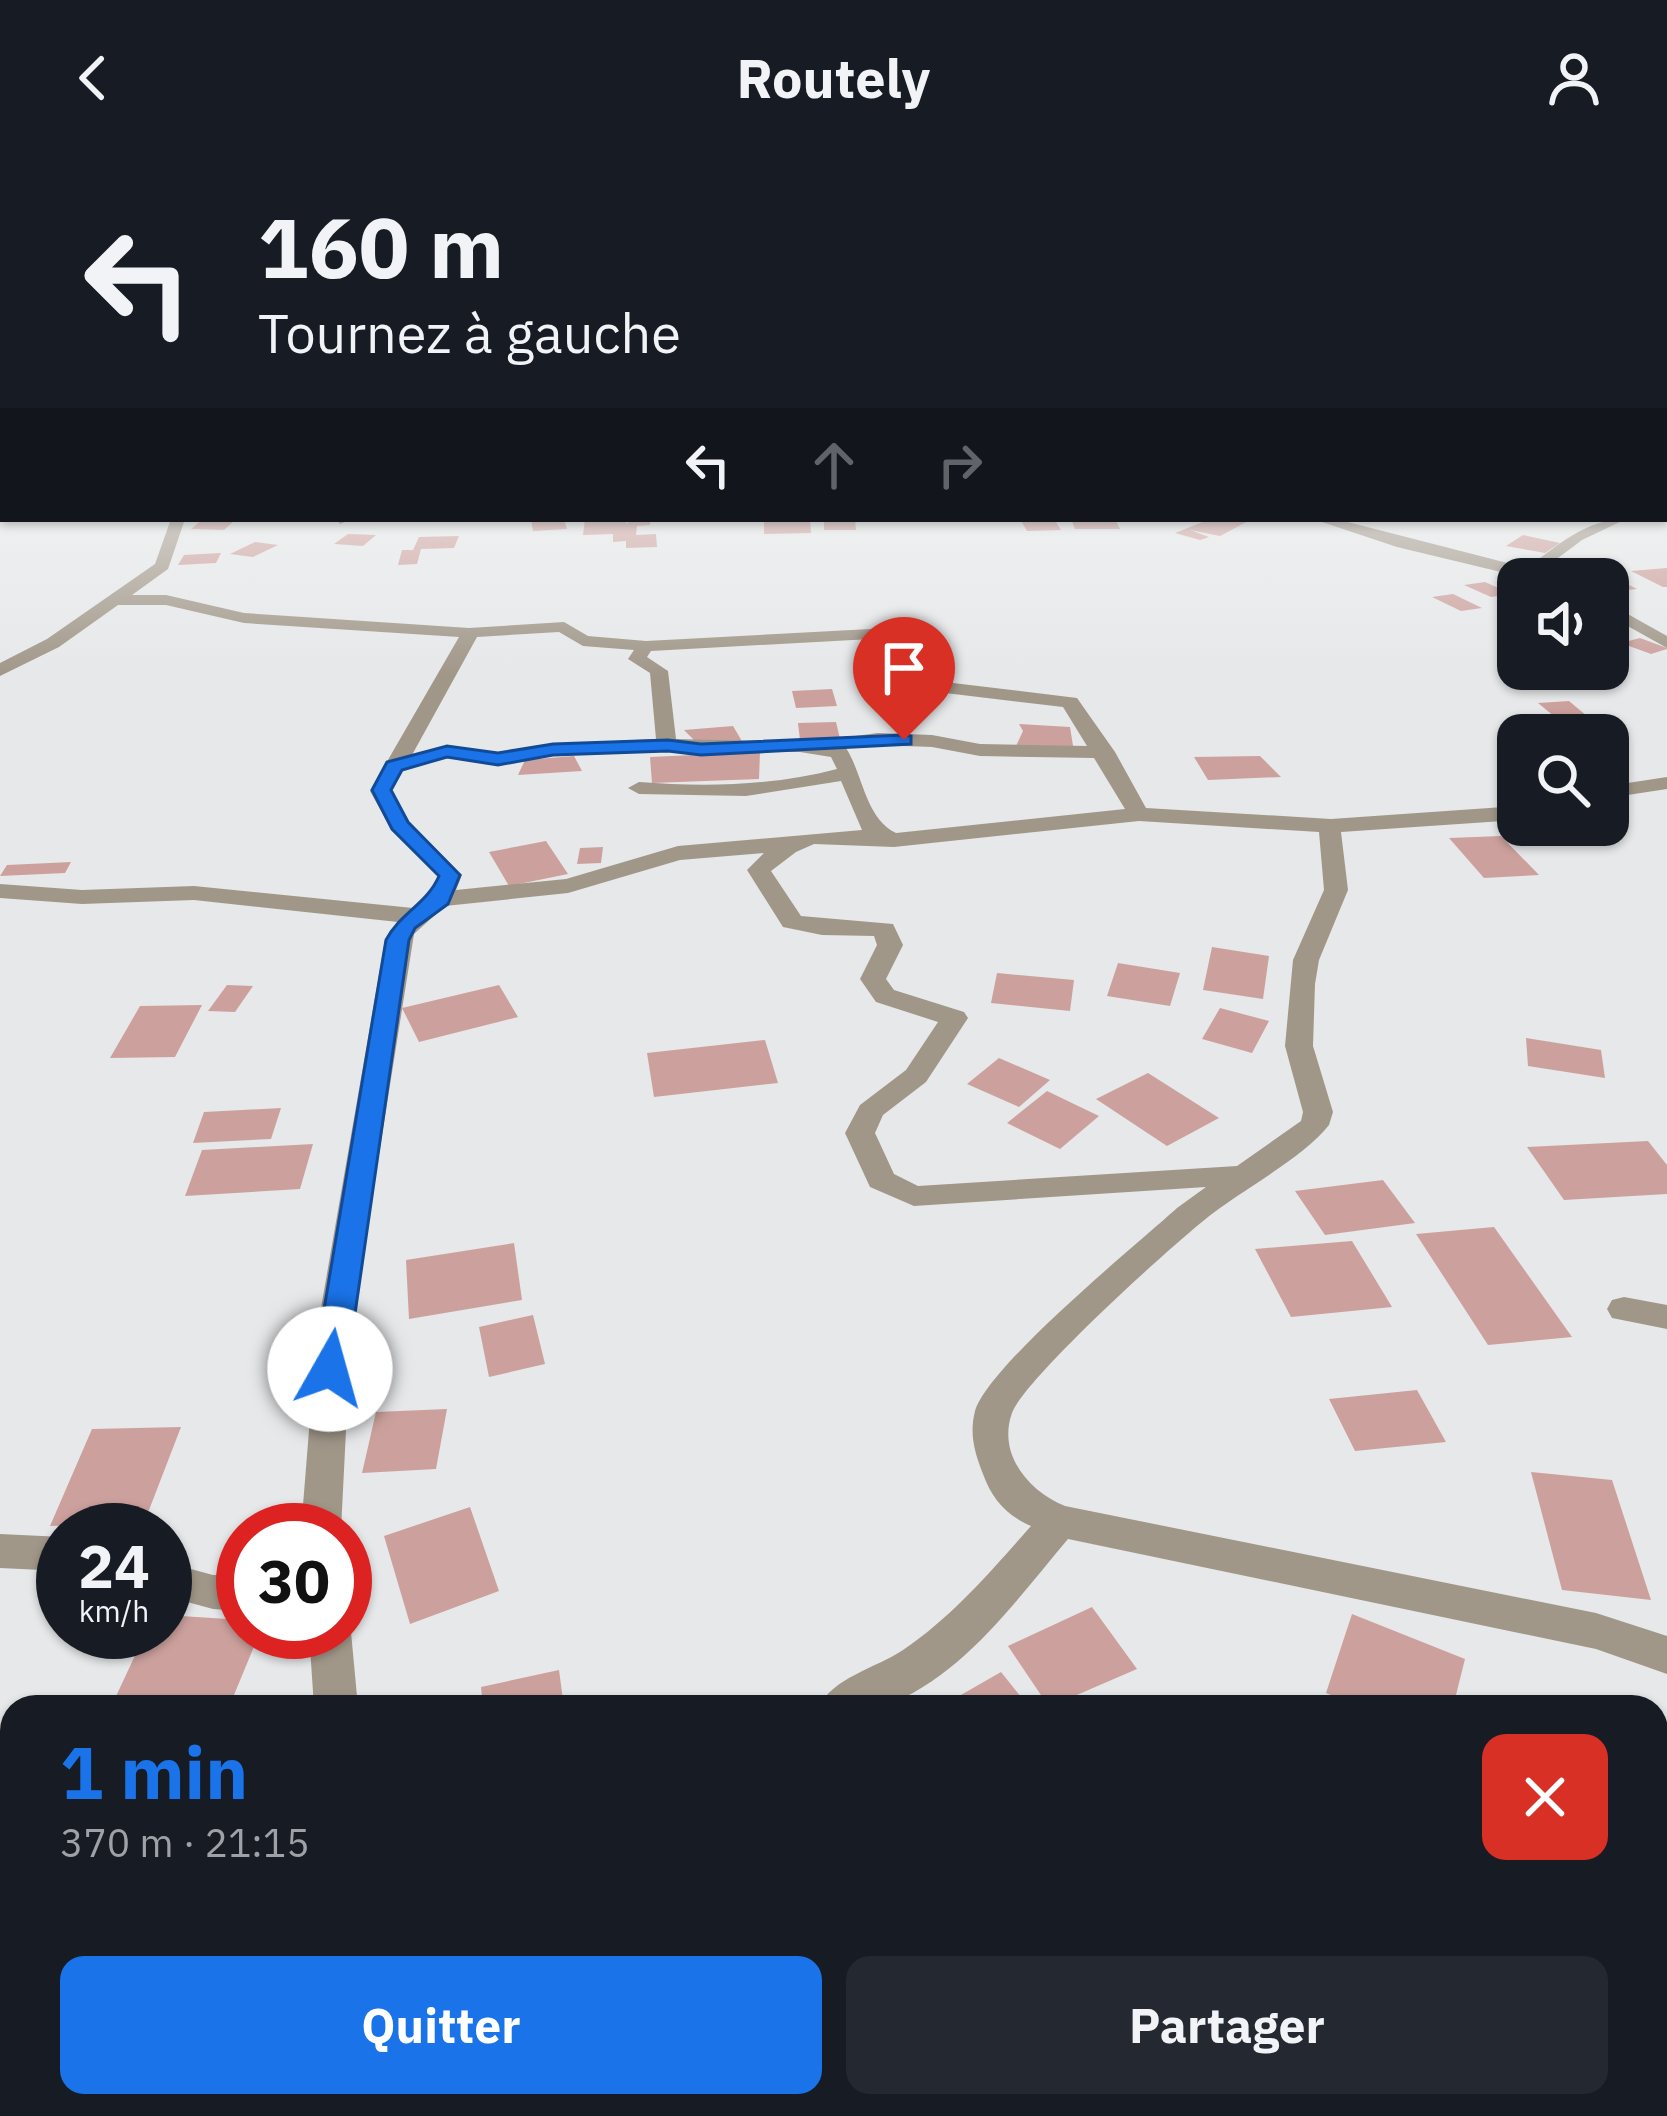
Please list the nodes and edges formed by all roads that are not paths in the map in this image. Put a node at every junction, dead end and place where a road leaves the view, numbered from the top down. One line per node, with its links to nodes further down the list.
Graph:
1 (177, 522): 6 (street)
2 (1332, 522): 5 (street)
3 (1612, 522): 4 (street)
4 (1554, 558)
5 (1497, 567)
6 (116, 600): 10 (street); 13 (street)
7 (1629, 617): 9 (street)
8 (1667, 619): 9 (street)
9 (1635, 620): 11 (street)
10 (467, 633): 12 (street); 17 (street)
11 (1667, 643)
12 (646, 646): 14 (street); 16 (street)
13 (0, 670)
14 (668, 746): 15 (street); 17 (street)
15 (800, 746): 16 (street); 18 (street)
16 (1105, 752): 22 (street)
17 (394, 766): 28 (street)
18 (852, 771): 20 (street); 25 (street)
19 (1667, 783): 21 (street)
20 (639, 788)
21 (1629, 789)
22 (1139, 814): 24 (street); 25 (street)
23 (1497, 814): 24 (street)
24 (1331, 826): 29 (street)
25 (880, 837): 26 (street)
26 (784, 844): 28 (street); 29 (street)
27 (0, 891): 28 (street)
28 (428, 907): 32 (street)
29 (1243, 1175): 33 (street)
30 (1624, 1310): 31 (street)
31 (1667, 1317)
32 (323, 1503)
33 (1060, 1521): 36 (street); 39 (street)
34 (0, 1551): 35 (street)
35 (36, 1553)
36 (1667, 1655)
37 (332, 1659): 38 (street)
38 (335, 1695)
39 (863, 1695)

